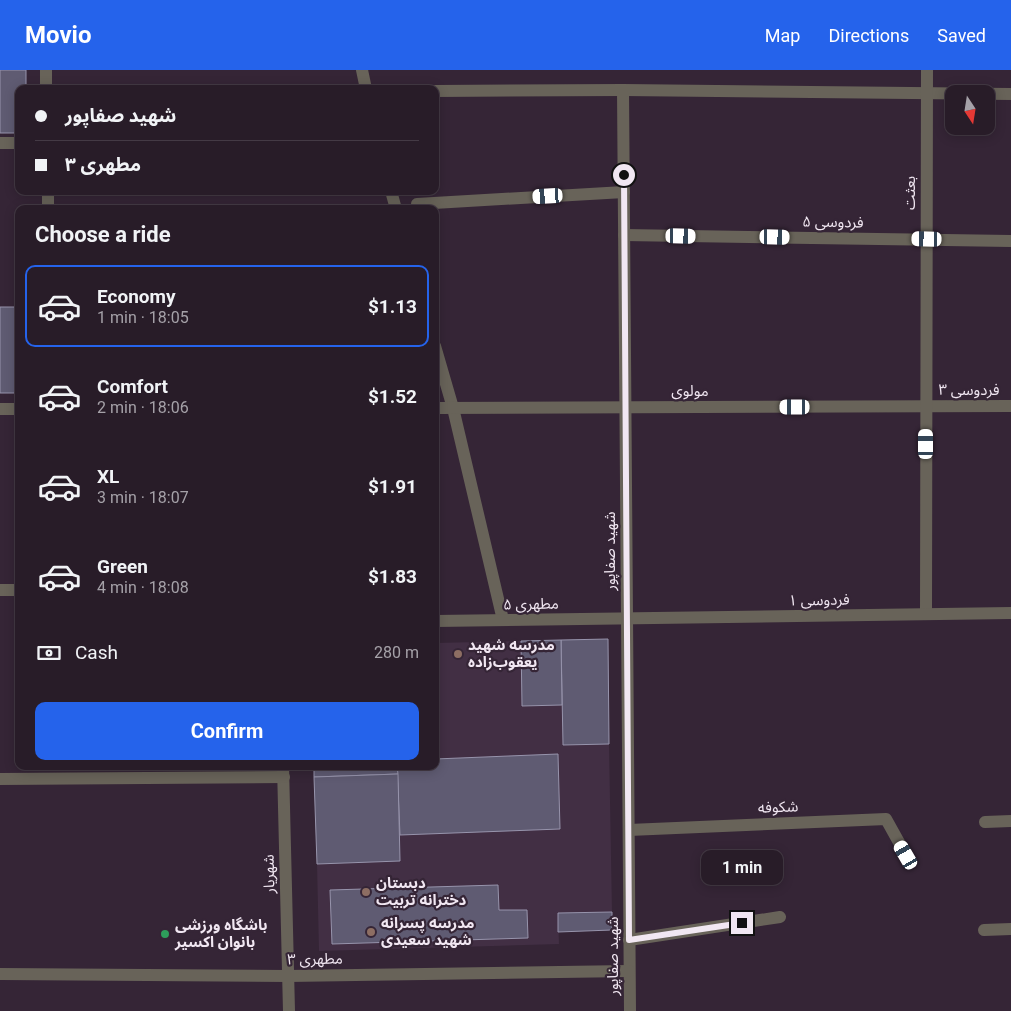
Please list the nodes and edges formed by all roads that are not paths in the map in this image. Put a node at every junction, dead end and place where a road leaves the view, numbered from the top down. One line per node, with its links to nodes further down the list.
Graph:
1 (46, 70): 4 (street)
2 (362, 70): 5 (street)
3 (927, 70): 8 (street, بعثت)
4 (46, 85)
5 (365, 85)
6 (623, 90): 7 (street); 8 (street); 12 (street, شهید صفاپور)
7 (439, 91)
8 (927, 93): 9 (street); 15 (street, بعثت)
9 (1011, 94)
10 (0, 143): 11 (street)
11 (15, 143)
12 (624, 192): 13 (street); 14 (street, شهید صفاپور)
13 (416, 204)
14 (624, 235): 15 (street, فردوسی ۵); 20 (street, شهید صفاپور)
15 (927, 239): 16 (street, فردوسی ۵); 18 (street, بعثت)
16 (1011, 241)
17 (439, 360): 22 (street)
18 (926, 406): 19 (street, فردوسی ۳); 20 (street, مولوی); 28 (street, بعثت)
19 (1011, 406)
20 (625, 407): 22 (street, مولوی); 29 (street, شهید صفاپور)
21 (439, 408): 22 (street, مولوی)
22 (453, 408): 30 (street)
23 (0, 409): 24 (street)
24 (15, 409)
25 (0, 590): 26 (street)
26 (15, 590)
27 (1011, 613): 28 (street, فردوسی ۱)
28 (926, 614): 29 (street, فردوسی ۱)
29 (627, 618): 30 (street, مطهری ۵); 36 (street, شهید صفاپور)
30 (503, 620): 31 (street, مطهری ۵)
31 (439, 621)
32 (283, 772): 33 (street); 44 (street, شهریار)
33 (0, 778)
34 (985, 822): 35 (street)
35 (1011, 822)
36 (629, 830): 37 (street, شکوفه); 41 (street, شهید صفاپور)
37 (906, 855)
38 (780, 917): 41 (street)
39 (1011, 929): 40 (street)
40 (984, 930)
41 (629, 940): 42 (street, شهید صفاپور)
42 (629, 972): 44 (street, مطهری ۳); 46 (street, شهید صفاپور)
43 (0, 974): 44 (street, مطهری ۳)
44 (288, 976): 45 (street, شهریار)
45 (289, 1011)
46 (630, 1011)

